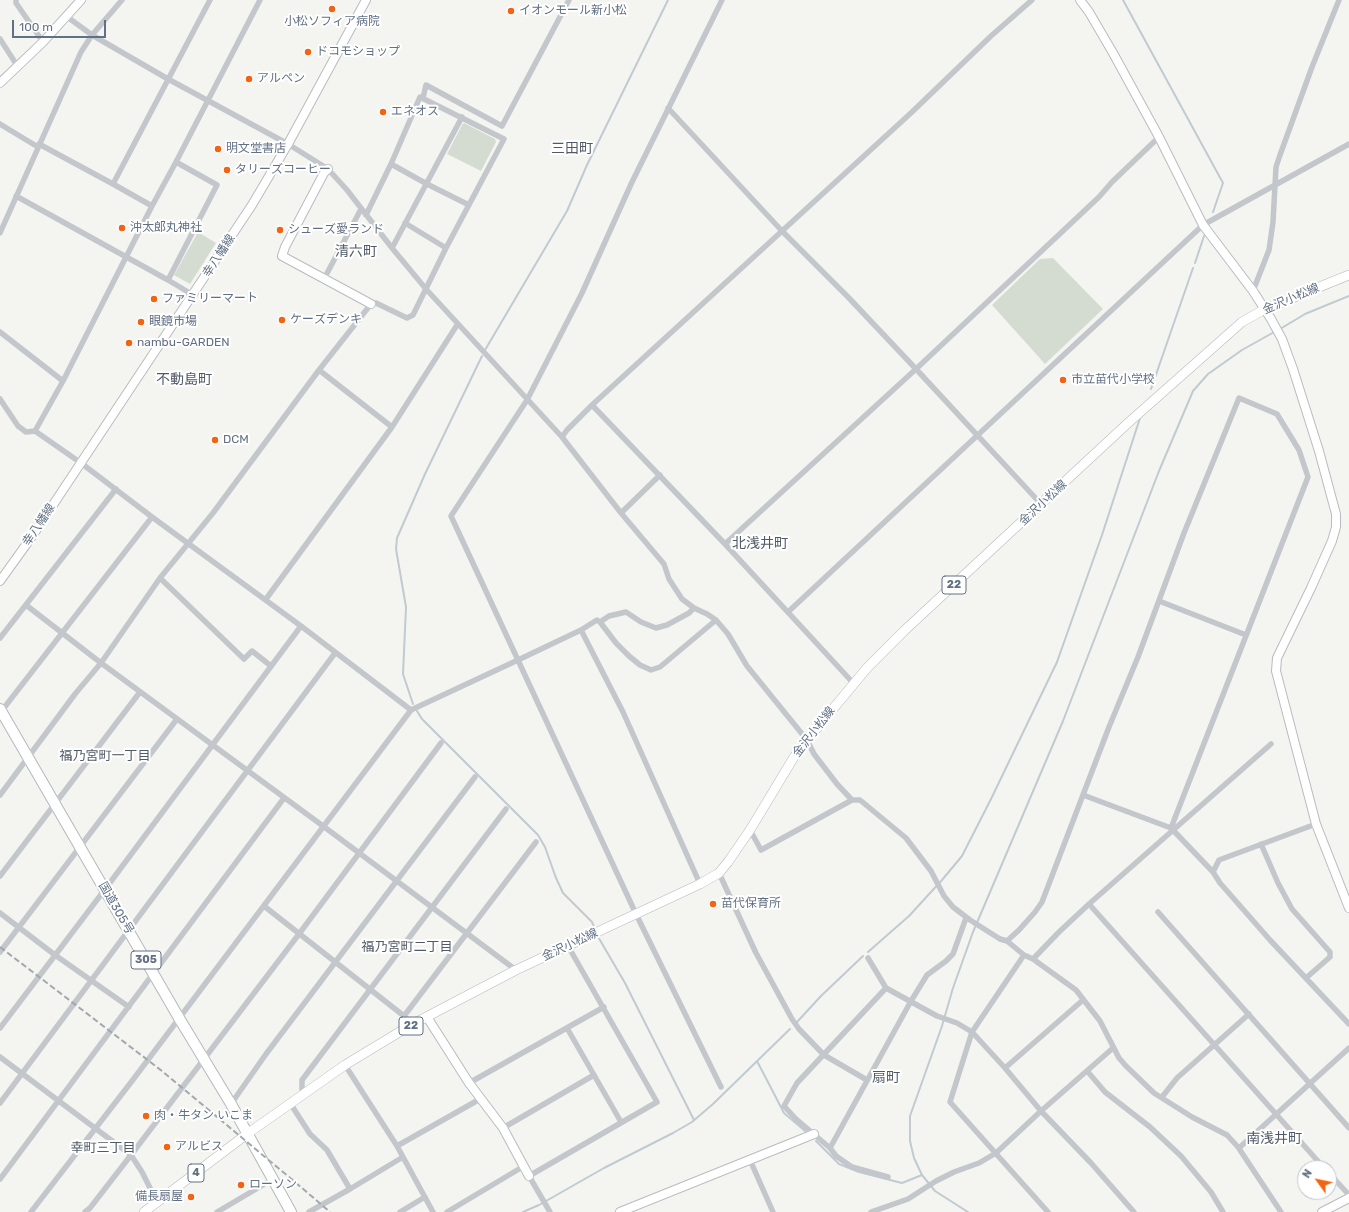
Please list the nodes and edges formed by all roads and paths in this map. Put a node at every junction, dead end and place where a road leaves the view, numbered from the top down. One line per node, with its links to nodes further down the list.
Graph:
1 (16, 0): 15 (street)
2 (81, 0): 12 (street)
3 (122, 0): 13 (street)
4 (210, 0): 17 (street)
5 (260, 0): 20 (street)
6 (366, 0): 25 (street, 幸八幡線)
7 (569, 0): 19 (street)
8 (722, 0): 21 (street)
9 (1032, 0): 41 (street)
10 (1080, 0): 24 (street)
11 (1339, 0): 33 (street)
12 (66, 16): 13 (street); 15 (street)
13 (92, 34): 17 (street); 27 (street)
14 (0, 39): 16 (street)
15 (43, 42): 16 (street)
16 (18, 66): 18 (street)
17 (168, 80): 20 (street); 31 (street)
18 (0, 83)
19 (423, 98): 22 (street); 29 (street)
20 (207, 101): 25 (street); 28 (street)
21 (668, 108): 41 (street); 60 (street)
22 (462, 117): 32 (street); 35 (street)
23 (0, 124): 27 (street)
24 (1159, 137): 40 (street); 56 (street)
25 (288, 144): 30 (street); 51 (street, 幸八幡線)
26 (1349, 144): 33 (street)
27 (38, 145): 31 (street); 34 (street)
28 (176, 162): 36 (street); 48 (street)
29 (391, 164): 32 (street); 38 (street)
30 (328, 169): 37 (street); 47 (street)
31 (114, 184): 36 (street)
32 (427, 184): 35 (street); 39 (street)
33 (1276, 184): 40 (street); 50 (street)
34 (16, 196): 42 (street); 45 (street)
35 (469, 205): 44 (street)
36 (152, 206): 45 (street)
37 (361, 209): 38 (street); 47 (street)
38 (366, 215): 43 (street)
39 (405, 224): 43 (street); 44 (street)
40 (1203, 225): 50 (street); 64 (street)
41 (782, 231): 56 (street); 61 (street)
42 (0, 233)
43 (392, 248): 49 (street)
44 (446, 248): 49 (street)
45 (126, 257): 48 (street); 58 (street)
46 (1349, 275): 53 (main road, 金沢小松線 / 22)
47 (324, 279): 52 (street)
48 (168, 280): 51 (street)
49 (426, 289): 52 (street); 54 (street)
50 (1253, 291): 53 (street)
51 (193, 295): 66 (street, 幸八幡線)
52 (370, 304): 57 (street)
53 (1265, 309): 69 (main road, 金沢小松線 / 22); 110 (street)
54 (458, 325): 60 (street); 62 (street)
55 (0, 332): 58 (street)
56 (916, 369): 64 (street); 73 (street)
57 (319, 370): 62 (street); 72 (street)
58 (63, 381): 63 (street)
59 (0, 399): 63 (street)
60 (527, 400): 65 (street); 89 (street)
61 (592, 405): 65 (street); 67 (street)
62 (392, 427): 76 (street)
63 (35, 430): 66 (street)
64 (978, 435): 69 (street); 80 (street)
65 (562, 437): 70 (street)
66 (81, 462): 68 (street); 75 (street, 幸八幡線)
67 (660, 475): 70 (street); 73 (street)
68 (116, 489): 71 (street); 78 (street)
69 (1041, 504): 92 (main road, 金沢小松線 / 22)
70 (621, 513): 79 (street)
71 (152, 517): 72 (street); 85 (street)
72 (189, 543): 74 (street); 76 (street)
73 (725, 544): 80 (street)
74 (160, 578): 90 (street); 91 (street)
75 (0, 580)
76 (266, 599): 83 (street)
77 (1159, 600): 86 (street); 86 (street); 105 (street)
78 (26, 605): 85 (street); 87 (street)
79 (694, 608): 81 (street); 82 (street)
80 (788, 612): 92 (street)
81 (716, 620): 82 (street); 97 (street)
82 (600, 622): 84 (street)
83 (301, 626): 88 (street); 91 (street)
84 (580, 630): 89 (street); 122 (street)
85 (61, 633): 90 (street); 95 (street)
86 (1246, 636): 112 (street)
87 (0, 638)
88 (335, 653): 94 (street); 102 (street)
89 (518, 660): 94 (street); 130 (street)
90 (101, 663): 93 (street); 101 (street)
91 (271, 666): 100 (street)
92 (854, 684): 97 (main road, 金沢小松線 / 22)
93 (140, 692): 96 (street); 108 (street)
94 (411, 710): 111 (street)
95 (0, 711): 101 (highway, 国道305号 / 305)
96 (177, 719): 100 (street); 116 (street)
97 (807, 740): 107 (street); 113 (main road, 金沢小松線 / 22)
98 (441, 743): 117 (street)
99 (1271, 744): 112 (street)
100 (212, 745): 102 (street); 123 (street)
101 (28, 758): 104 (street); 108 (highway, 国道305号 / 305)
102 (247, 771): 106 (street); 133 (street)
103 (475, 777): 121 (street)
104 (0, 795)
105 (1083, 795): 112 (street); 136 (street)
106 (284, 798): 111 (street); 145 (street)
107 (852, 800): 113 (street); 131 (street)
108 (55, 804): 116 (highway, 国道305号 / 305); 120 (street)
109 (506, 809): 126 (street)
110 (1313, 825): 115 (street); 127 (street)
111 (323, 826): 117 (street); 125 (street)
112 (1172, 829): 118 (street); 124 (street)
113 (750, 830): 119 (main road, 金沢小松線 / 22)
114 (536, 842): 135 (street)
115 (1261, 844): 118 (street); 146 (street)
116 (80, 846): 123 (highway, 国道305号 / 305); 132 (street)
117 (359, 854): 121 (street); 134 (street)
118 (1213, 872): 146 (street)
119 (719, 873): 122 (main road, 金沢小松線 / 22); 166 (street)
120 (0, 876)
121 (396, 882): 126 (street); 143 (street)
122 (700, 884): 130 (main road, 金沢小松線 / 22)
123 (104, 889): 133 (highway, 国道305号 / 305); 139 (street)
124 (1089, 904): 142 (street); 163 (street)
125 (264, 906): 134 (street); 157 (street)
126 (431, 908): 135 (street); 149 (street)
127 (1349, 908)
128 (1158, 912): 154 (street)
129 (0, 913): 132 (street)
130 (636, 914): 137 (main road, 金沢小松線 / 22); 177 (street)
131 (968, 919): 136 (street); 151 (street)
132 (19, 927): 138 (street); 139 (street)
133 (129, 931): 145 (highway, 国道305号 / 305); 147 (street)
134 (299, 934): 143 (street); 168 (street)
135 (466, 934): 144 (street); 155 (street)
136 (1007, 941): 140 (street)
137 (568, 946): 144 (main road, 金沢小松線 / 22); 153 (street)
138 (0, 952)
139 (55, 955): 147 (street); 160 (street)
140 (1024, 955): 142 (street); 162 (street)
141 (868, 958): 148 (street)
142 (1033, 959): 150 (street)
143 (336, 962): 149 (street); 184 (street)
144 (516, 970): 156 (main road, 金沢小松線 / 22)
145 (154, 974): 152 (street); 157 (highway, 国道305号 / 305)
146 (1306, 978): 158 (street)
147 (92, 980): 152 (street); 172 (street)
148 (886, 988): 151 (street); 166 (street)
149 (370, 989): 155 (street); 178 (street)
150 (1083, 1000): 164 (street); 170 (street)
151 (911, 1001): 162 (street); 174 (street)
152 (129, 1007): 181 (street)
153 (604, 1007): 161 (street); 187 (street)
154 (1249, 1014): 163 (street); 176 (street)
155 (404, 1016): 159 (street)
156 (427, 1017): 159 (main road, 金沢小松線 / 22); 175 (street)
157 (179, 1018): 168 (highway, 国道305号 / 305); 188 (street)
158 (1349, 1024)
159 (411, 1026): 169 (main road, 金沢小松線 / 22)
160 (0, 1028)
161 (567, 1028): 173 (street); 175 (street)
162 (972, 1032): 170 (street); 196 (street)
163 (1215, 1044): 179 (street); 186 (street)
164 (1114, 1048): 171 (street); 179 (street)
165 (1349, 1048): 176 (street)
166 (824, 1055): 174 (street); 192 (street)
167 (0, 1057): 172 (street)
168 (205, 1059): 184 (highway, 国道305号 / 305); 197 (street)
169 (345, 1065): 178 (main road, 金沢小松線 / 22); 193 (street)
170 (1005, 1068): 185 (street)
171 (1088, 1072): 185 (street); 227 (street)
172 (22, 1074): 181 (street); 182 (street)
173 (594, 1075): 187 (street); 189 (street)
174 (867, 1080): 194 (street)
175 (469, 1083): 180 (street)
176 (1310, 1084): 186 (street); 190 (street)
177 (721, 1087)
178 (302, 1095): 183 (main road, 金沢小松線 / 22)
179 (1162, 1097): 195 (street)
180 (480, 1099): 189 (street); 193 (street)
181 (58, 1101): 188 (street); 204 (street)
182 (0, 1103)
183 (290, 1103): 191 (main road, 金沢小松線 / 22); 207 (street)
184 (231, 1104): 191 (highway, 国道305号 / 305)
185 (1041, 1111): 196 (street); 226 (street)
186 (1276, 1114): 195 (street); 200 (street)
187 (621, 1122): 202 (street)
188 (95, 1128): 197 (street); 212 (street)
189 (503, 1128): 201 (street)
190 (1349, 1128)
191 (247, 1134): 205 (highway, 国道305号 / 305); 211 (main road, 4)
192 (814, 1134): 194 (street); 199 (street)
193 (397, 1146): 198 (street)
194 (830, 1148): 203 (street)
195 (1239, 1148): 228 (street)
196 (996, 1153): 224 (street); 225 (street)
197 (131, 1155): 211 (street); 213 (street)
198 (403, 1157): 207 (street); 209 (street)
199 (750, 1160): 222 (street); 223 (street)
200 (1317, 1160)
201 (524, 1166): 202 (street); 220 (street)
202 (529, 1176): 221 (street)
203 (888, 1177)
204 (0, 1179)
205 (273, 1179): 215 (street); 216 (highway, 国道305号 / 305)
206 (1337, 1182): 208 (street)
207 (350, 1189): 217 (street)
208 (1349, 1195)
209 (425, 1197): 218 (street); 219 (street)
210 (1349, 1198): 229 (street)
211 (157, 1202): 214 (main road, 4)
212 (30, 1212)
213 (85, 1212)
214 (144, 1212)
215 (216, 1212)
216 (291, 1212)
217 (309, 1212)
218 (400, 1212)
219 (433, 1212)
220 (447, 1212)
221 (550, 1212)
222 (620, 1212)
223 (773, 1212)
224 (871, 1212)
225 (1048, 1212)
226 (1134, 1212)
227 (1223, 1212)
228 (1281, 1212)
229 (1322, 1212)

